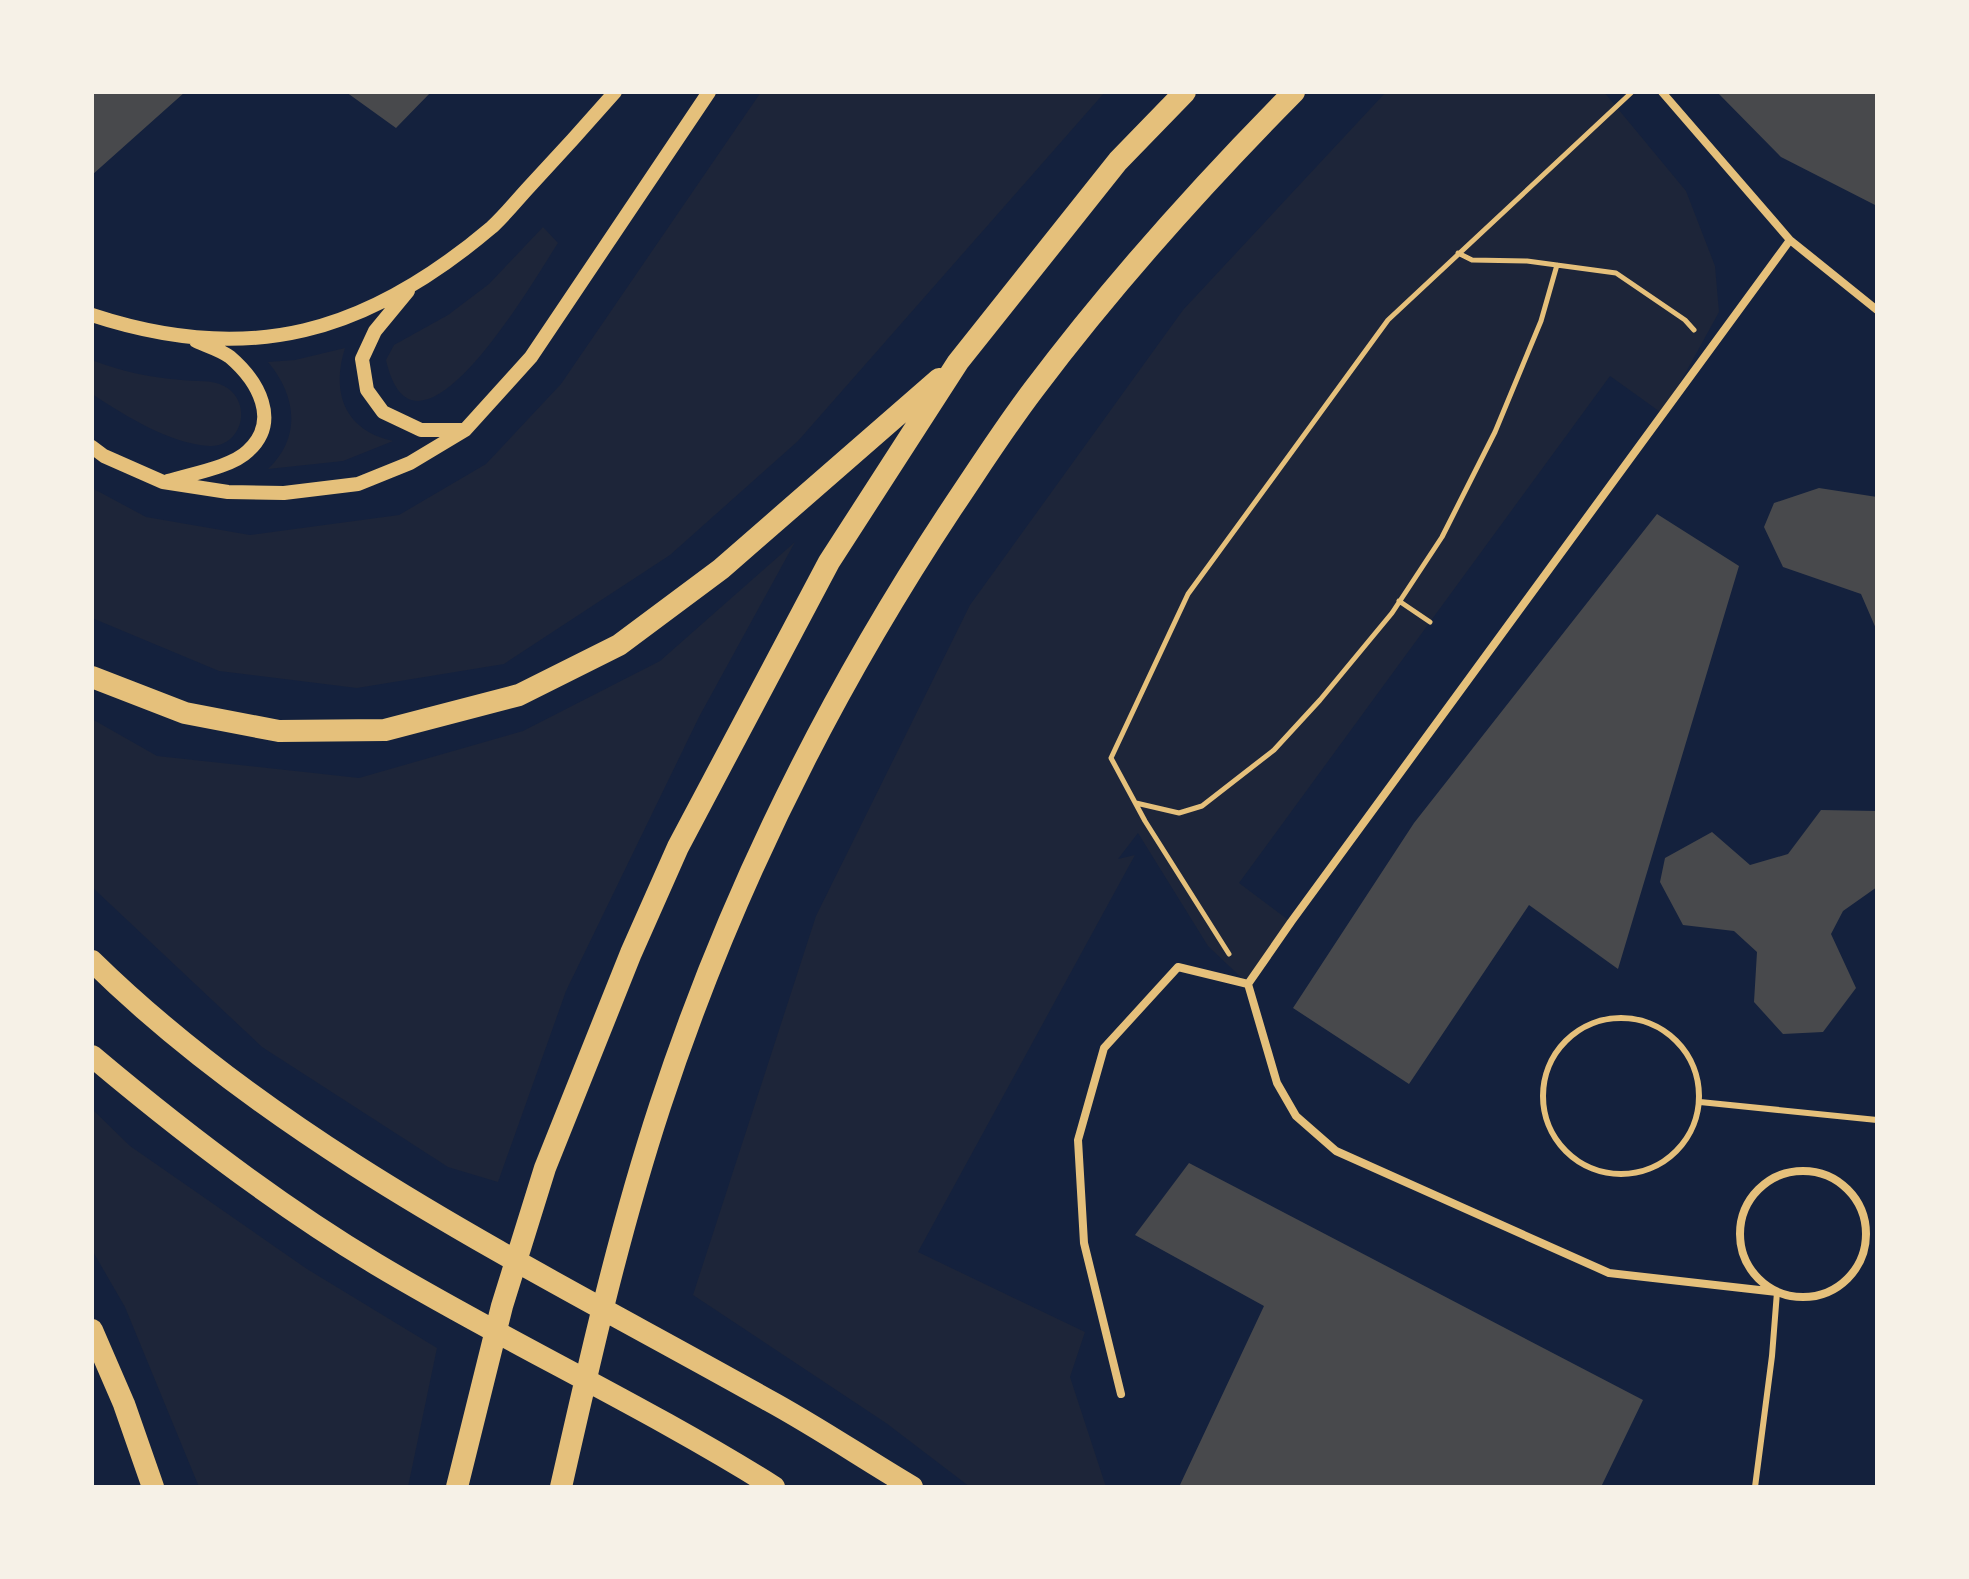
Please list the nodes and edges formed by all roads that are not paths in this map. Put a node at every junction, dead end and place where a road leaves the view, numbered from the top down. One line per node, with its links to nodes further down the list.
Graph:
1 (615, 92): 7 (street)
2 (709, 92): 12 (street)
3 (1185, 92): 11 (highway)
4 (1294, 92): 26 (highway)
5 (1662, 92): 6 (street)
6 (1790, 240): 8 (street); 17 (street)
7 (416, 282): 10 (street); 12 (street)
8 (1877, 310)
9 (92, 315): 10 (street)
10 (189, 338): 14 (street)
11 (958, 362): 15 (highway); 24 (highway)
12 (465, 430): 14 (street)
13 (92, 447): 14 (street)
14 (163, 482)
15 (92, 677)
16 (92, 961): 28 (highway)
17 (1248, 984): 21 (street); 23 (street)
18 (92, 1056): 27 (highway)
19 (1700, 1102): 19 (lane); 20 (lane)
20 (1877, 1120)
21 (1777, 1292): 21 (street); 29 (lane)
22 (92, 1330): 25 (highway)
23 (1121, 1394)
24 (460, 1476)
25 (153, 1487)
26 (561, 1487)
27 (774, 1487)
28 (912, 1487)
29 (1755, 1487)

